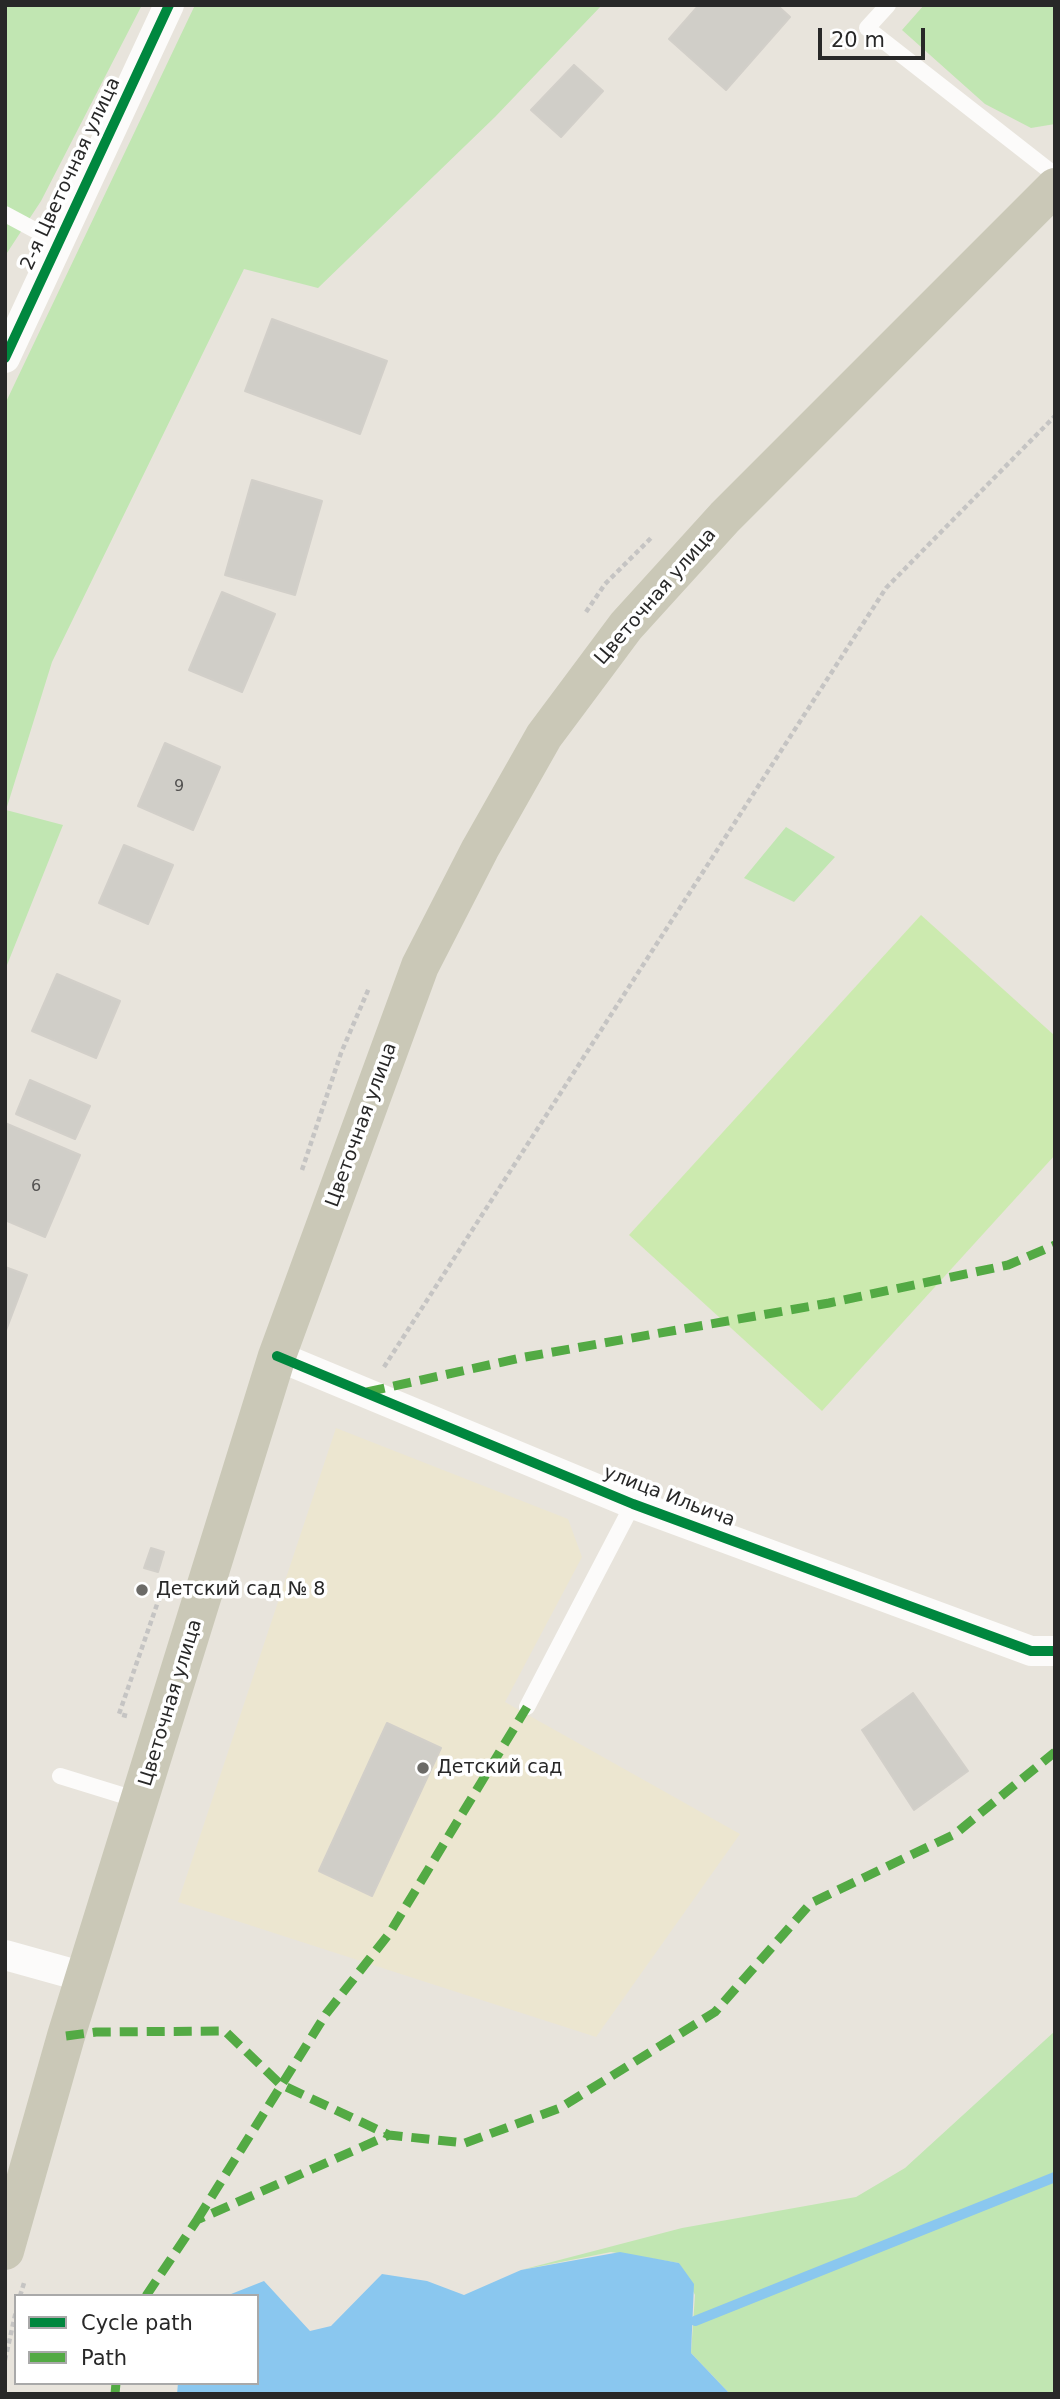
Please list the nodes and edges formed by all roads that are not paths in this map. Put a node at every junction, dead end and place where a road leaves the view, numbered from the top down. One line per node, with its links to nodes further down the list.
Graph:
1 (169, 5): 6 (street, 2-я Цветочная улица)
2 (888, 5): 3 (lane)
3 (1055, 175)
4 (1055, 187): 8 (main road, Цветочная улица)
5 (5, 214): 6 (lane)
6 (59, 243): 7 (street, 2-я Цветочная улица)
7 (5, 358)
8 (278, 1356): 9 (street, улица Ильича); 13 (main road, Цветочная улица)
9 (633, 1504): 10 (street, улица Ильича); 11 (lane)
10 (1055, 1651)
11 (527, 1707)
12 (60, 1776): 13 (lane)
13 (141, 1801): 15 (main road, Цветочная улица)
14 (12, 1965): 15 (street)
15 (84, 1977): 16 (main road, Цветочная улица)
16 (5, 2251)

